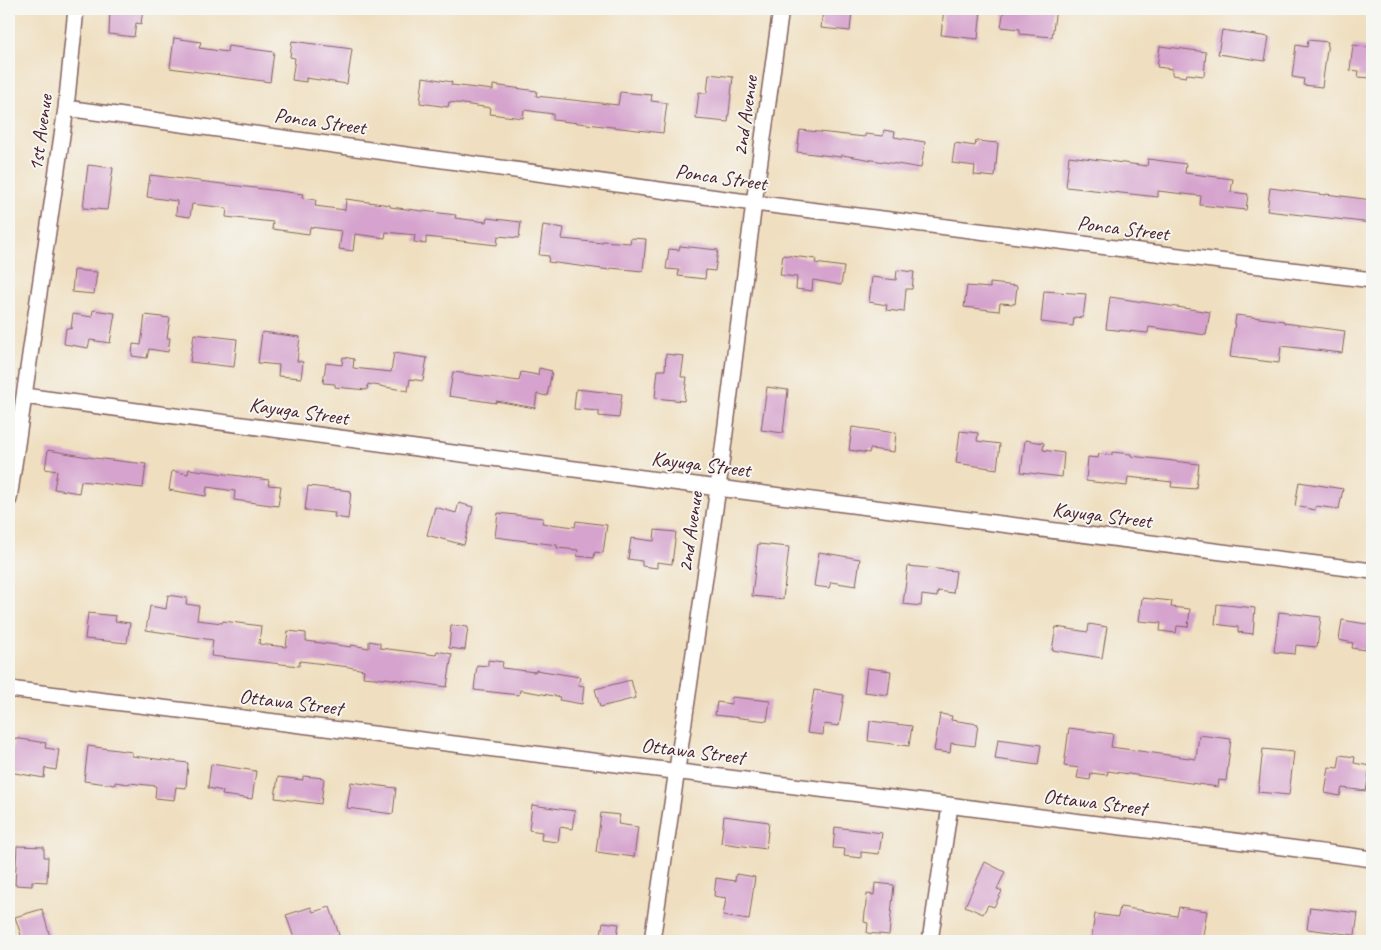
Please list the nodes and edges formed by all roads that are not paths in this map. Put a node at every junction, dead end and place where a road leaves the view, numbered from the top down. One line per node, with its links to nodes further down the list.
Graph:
1 (76, 9): 3 (street, 1st Avenue)
2 (782, 9): 4 (street, 2nd Avenue)
3 (66, 108): 4 (street, Ponca Street); 6 (street, 1st Avenue)
4 (754, 203): 5 (street, Ponca Street); 7 (street, 2nd Avenue)
5 (1372, 280)
6 (24, 396): 7 (street, Kayuga Street); 8 (street, 1st Avenue)
7 (718, 488): 9 (street, Kayuga Street); 11 (street, 2nd Avenue)
8 (9, 499)
9 (1372, 571)
10 (9, 689): 11 (street, Ottawa Street)
11 (677, 770): 12 (street, Ottawa Street); 14 (street, 2nd Avenue)
12 (950, 806): 13 (street, Ottawa Street); 15 (street)
13 (1372, 859)
14 (652, 941)
15 (930, 941)

